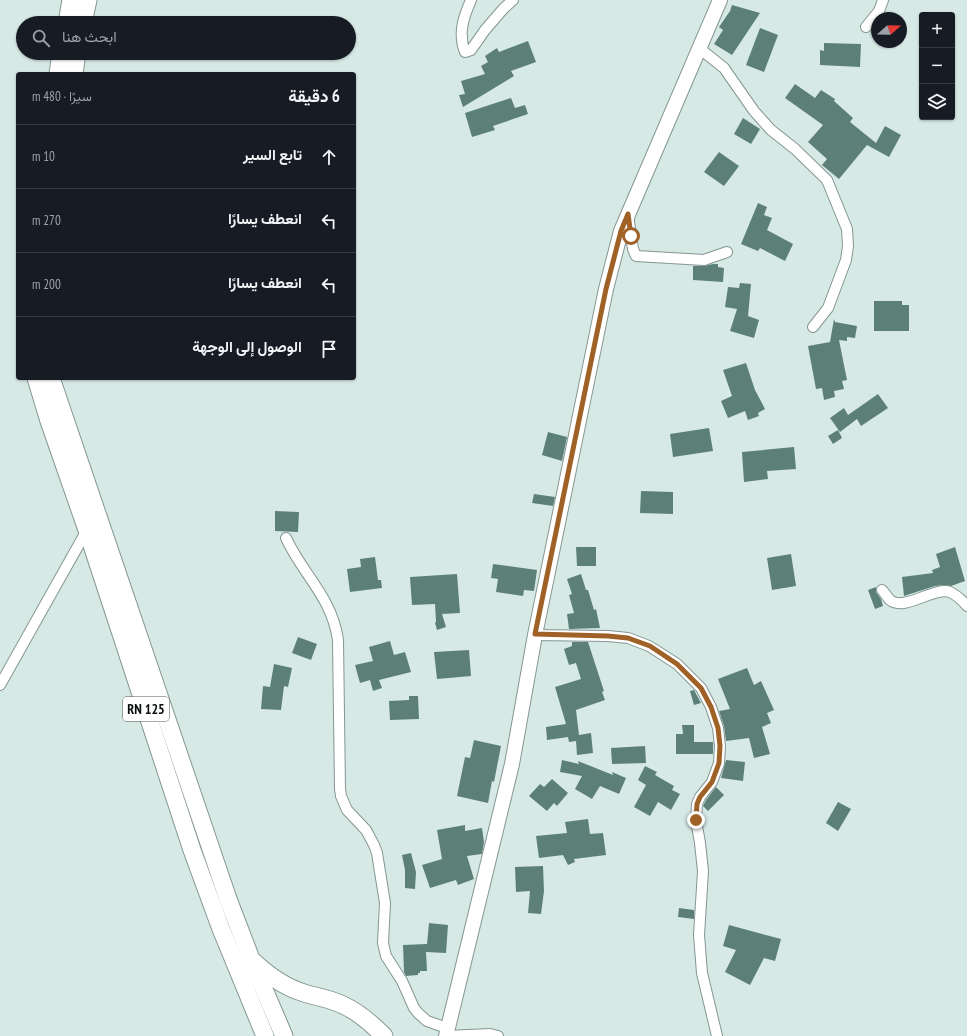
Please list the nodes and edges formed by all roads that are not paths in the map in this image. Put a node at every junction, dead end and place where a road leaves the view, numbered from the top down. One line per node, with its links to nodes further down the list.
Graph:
1 (71, 0): 7 (highway)
2 (88, 0): 8 (highway)
3 (471, 0): 4 (street)
4 (513, 0)
5 (720, 0): 10 (main road)
6 (883, 0): 9 (street)
7 (68, 16)
8 (85, 16)
9 (866, 27)
10 (699, 48): 15 (main road); 17 (street)
11 (60, 60): 13 (highway)
12 (76, 60): 14 (highway)
13 (58, 72)
14 (74, 72)
15 (628, 214): 16 (street); 24 (main road)
16 (727, 252)
17 (813, 327)
18 (37, 380): 20 (highway, RN 125)
19 (52, 380): 26 (highway)
20 (88, 530): 25 (street); 28 (highway, RN 125)
21 (286, 538): 27 (street)
22 (882, 590): 23 (street)
23 (967, 606)
24 (535, 634): 27 (main road); 32 (street)
25 (0, 685)
26 (251, 959): 29 (highway); 30 (highway)
27 (445, 1034): 31 (street)
28 (265, 1036)
29 (284, 1036)
30 (384, 1036)
31 (498, 1036)
32 (717, 1036)

